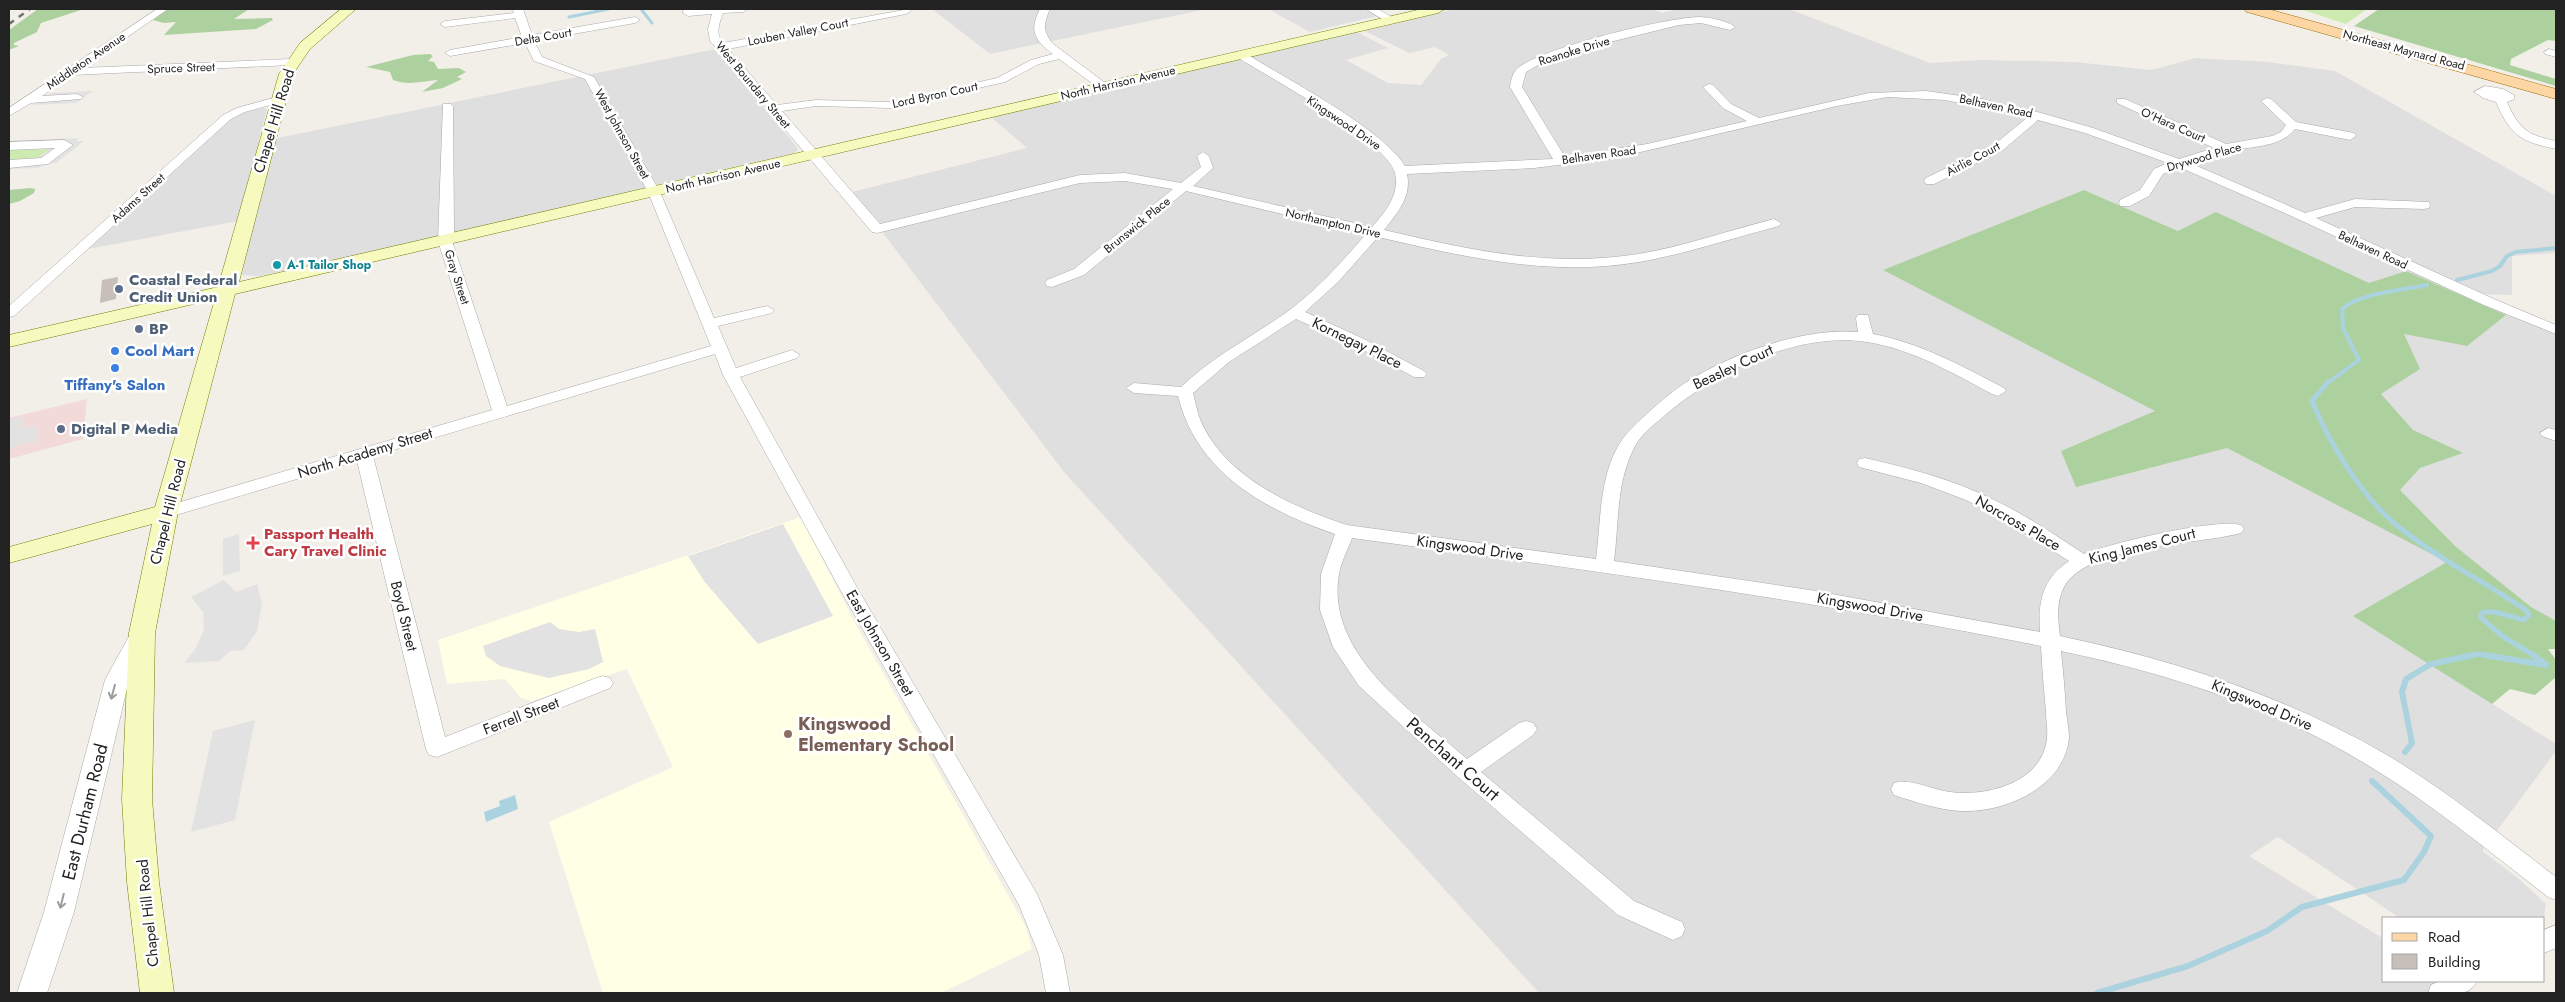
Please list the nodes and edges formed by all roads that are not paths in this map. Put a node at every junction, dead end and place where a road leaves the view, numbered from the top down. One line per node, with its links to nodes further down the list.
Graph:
1 (163, 9): 22 (street, Middleton Avenue)
2 (349, 9): 21 (main road, Chapel Hill Road)
3 (689, 9): 9 (street)
4 (743, 9): 9 (street)
5 (1045, 9): 20 (street)
6 (1371, 9): 13 (street)
7 (1438, 9): 13 (main road, North Harrison Avenue)
8 (2252, 9): 25 (main road, Northeast Maynard Road)
9 (719, 10): 17 (street, West Boundary Street)
10 (521, 11): 14 (street); 16 (street, West Johnson Street)
11 (906, 11): 17 (street, Louben Valley Court)
12 (635, 20): 16 (street, Delta Court)
13 (1392, 20): 19 (main road, North Harrison Avenue)
14 (445, 24)
15 (1730, 27): 44 (street, Roanoke Drive)
16 (528, 39): 18 (street, Delta Court); 50 (street, West Johnson Street)
17 (720, 47): 33 (street, West Boundary Street)
18 (450, 53)
19 (1239, 54): 23 (main road, North Harrison Avenue); 47 (street, Kingswood Drive)
20 (1061, 55): 23 (street); 33 (street, Lord Byron Court)
21 (292, 62): 22 (street, Spruce Street); 29 (main road, Chapel Hill Road)
22 (70, 72): 28 (street, Middleton Avenue)
23 (1104, 87): 42 (main road, North Harrison Avenue)
24 (1709, 87): 36 (street)
25 (2556, 94)
26 (77, 98): 28 (street)
27 (2500, 99): 39 (street)
28 (30, 100): 34 (street, Middleton Avenue)
29 (277, 100): 59 (main road, Chapel Hill Road); 62 (street, Adams Street)
30 (2121, 101): 41 (street, O'Hara Court)
31 (2266, 101): 37 (street)
32 (447, 106): 57 (street, Gray Street)
33 (773, 109): 42 (street, West Boundary Street)
34 (9, 113)
35 (2037, 115): 36 (street, Belhaven Road); 45 (street, Belhaven Road); 48 (street, Airlie Court)
36 (1758, 122): 44 (street, Belhaven Road)
37 (2292, 125): 38 (street); 41 (street, Drywood Place)
38 (2350, 136)
39 (2556, 145)
40 (9, 146): 46 (street)
41 (2225, 148): 45 (street, Drywood Place)
42 (812, 155): 50 (main road, North Harrison Avenue); 55 (street, West Boundary Street)
43 (1203, 156): 49 (street, Brunswick Place)
44 (1561, 161): 47 (street, Belhaven Road)
45 (2176, 163): 51 (street, Drywood Place); 53 (street, Belhaven Road)
46 (9, 164)
47 (1400, 170): 56 (street)
48 (1930, 181)
49 (1183, 187): 55 (street, Northampton Drive); 56 (street, Northampton Drive); 58 (street, Brunswick Place)
50 (654, 192): 57 (main road, North Harrison Avenue); 64 (street, West Johnson Street)
51 (2125, 203)
52 (2424, 205): 53 (street)
53 (2303, 217): 65 (street, Belhaven Road)
54 (1774, 223): 56 (street, Northampton Drive)
55 (893, 224)
56 (1374, 233): 61 (street)
57 (445, 241): 59 (main road, North Harrison Avenue); 75 (street, Gray Street)
58 (1052, 283)
59 (228, 291): 67 (main road, North Harrison Avenue); 78 (main road, Chapel Hill Road)
60 (767, 310): 64 (street)
61 (1295, 313): 70 (street, Kornegay Place); 74 (street)
62 (9, 314)
63 (1863, 318): 66 (street)
64 (710, 323): 68 (street, West Johnson Street)
65 (2556, 330)
66 (1866, 337): 73 (street, Beasley Court); 83 (street, Beasley Court)
67 (9, 342)
68 (720, 348): 71 (street, East Johnson Street); 75 (street, North Academy Street)
69 (792, 355): 71 (street)
70 (1419, 374)
71 (731, 375): 96 (street, East Johnson Street)
72 (1134, 388): 74 (street)
73 (1998, 391)
74 (1186, 392): 80 (street, Kingswood Drive)
75 (501, 412): 76 (street, North Academy Street)
76 (364, 453): 78 (street, North Academy Street); 88 (street, Boyd Street)
77 (1866, 463): 82 (street, Norcross Place)
78 (166, 512): 81 (main road, North Academy Street); 84 (main road, Chapel Hill Road)
79 (2235, 529): 82 (street, King James Court)
80 (1345, 531): 83 (street, Kingswood Drive); 89 (street, Penchant Court)
81 (9, 555)
82 (2082, 562): 85 (street, King James Court)
83 (1604, 566): 85 (street, Kingswood Drive)
84 (142, 633): 94 (street, East Durham Road, one-way to 94); 95 (main road, Chapel Hill Road)
85 (2050, 641): 90 (street, King James Court); 91 (street, Kingswood Drive)
86 (603, 683): 88 (street, Ferrell Street)
87 (1526, 729): 89 (street)
88 (437, 749)
89 (1466, 771): 92 (street, Penchant Court)
90 (1902, 789)
91 (2556, 890)
92 (1673, 929)
93 (2463, 982): 97 (street)
94 (32, 993)
95 (157, 993)
96 (1058, 993)
97 (2440, 993)

